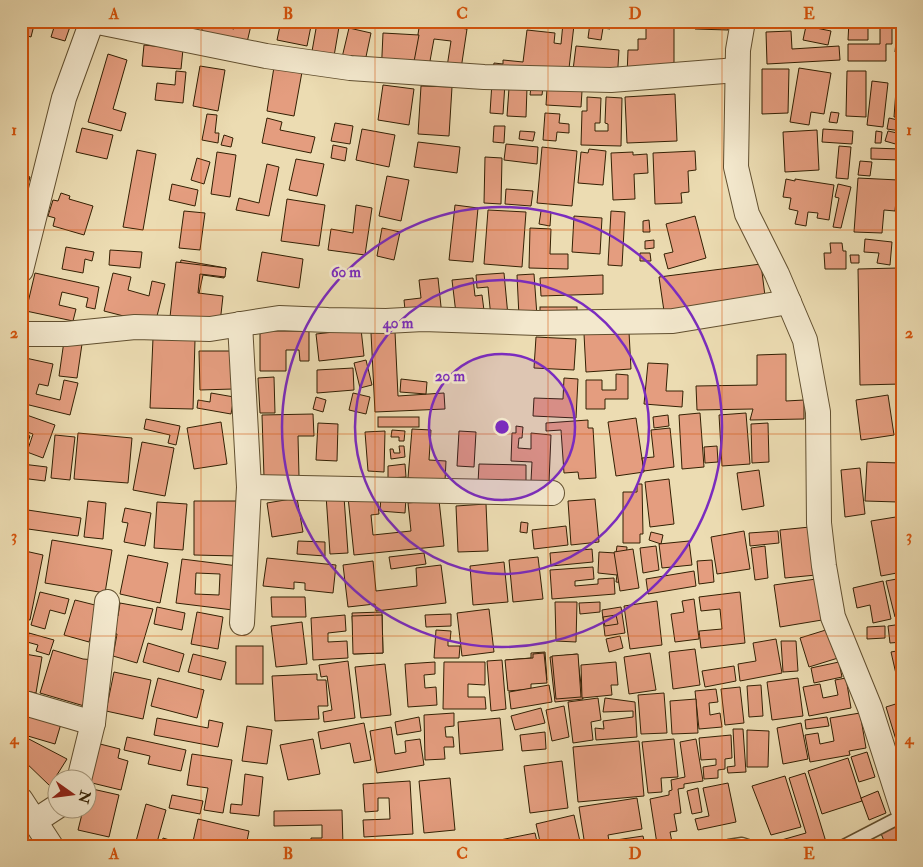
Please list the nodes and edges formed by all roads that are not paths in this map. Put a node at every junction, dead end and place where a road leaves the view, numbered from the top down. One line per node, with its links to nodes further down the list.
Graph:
1 (92, 21): 3 (street); 4 (street)
2 (742, 21): 3 (street)
3 (737, 70): 5 (street)
4 (21, 270)
5 (789, 302): 6 (street); 16 (street)
6 (240, 324): 7 (street); 8 (street)
7 (21, 334)
8 (249, 487): 9 (street); 11 (street)
9 (552, 493)
10 (107, 602): 13 (street)
11 (242, 623)
12 (21, 702): 13 (street)
13 (94, 722): 14 (street)
14 (82, 770)
15 (21, 800): 19 (street)
16 (902, 808)
17 (48, 813): 19 (street)
18 (902, 816): 23 (lane)
19 (35, 821): 20 (street)
20 (51, 846)
21 (729, 846): 22 (lane)
22 (748, 846)
23 (844, 846)

